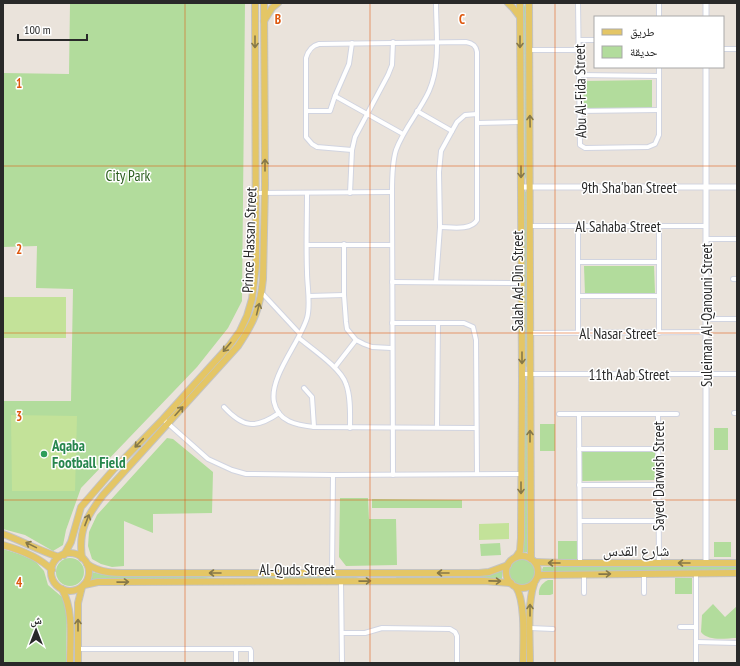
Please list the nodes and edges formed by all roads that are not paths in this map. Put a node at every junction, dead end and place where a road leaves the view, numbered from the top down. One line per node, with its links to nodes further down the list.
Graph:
1 (255, 3): 45 (main road, Prince Hassan Street, one-way to 45)
2 (264, 3): 14 (main road, Prince Hassan Street)
3 (278, 3): 14 (main road)
4 (436, 3): 18 (street)
5 (508, 3): 13 (main road)
6 (520, 3): 13 (main road, Salah Ad-Din Street)
7 (529, 3): 22 (main road, Salah Ad-Din Street)
8 (578, 3): 15 (street, Abu Al-Fida Street)
9 (659, 3): 11 (street)
10 (706, 3): 12 (street)
11 (659, 16)
12 (706, 16)
13 (520, 18): 35 (main road, Salah Ad-Din Street, one-way to 35)
14 (264, 23): 46 (main road, Prince Hassan Street, one-way to 14)
15 (579, 40): 16 (street); 23 (street, Abu Al-Fida Street)
16 (594, 40)
17 (392, 42): 18 (street); 19 (street); 33 (street)
18 (436, 42): 31 (street); 34 (street)
19 (352, 43): 28 (street); 30 (street)
20 (737, 48): 21 (street)
21 (724, 49)
22 (529, 50): 23 (street); 43 (main road, Salah Ad-Din Street, one-way to 22)
23 (579, 50): 26 (street, Abu Al-Fida Street)
24 (659, 68): 27 (street, Abu Al-Fida Street)
25 (706, 68): 41 (street, Suleiman Al-Qanouni Street)
26 (579, 75): 27 (street); 32 (street, Abu Al-Fida Street)
27 (659, 76): 29 (street, Abu Al-Fida Street)
28 (335, 96): 30 (street); 33 (street)
29 (659, 110): 32 (street); 32 (street, Abu Al-Fida Street)
30 (306, 111): 39 (street)
31 (417, 111): 37 (street); 38 (street)
32 (579, 111)
33 (367, 114): 38 (street); 39 (street)
34 (477, 114): 36 (street); 37 (street)
35 (521, 122): 36 (street); 40 (main road, Salah Ad-Din Street, one-way to 40)
36 (477, 123): 53 (street)
37 (452, 131): 53 (street)
38 (403, 134): 44 (street)
39 (352, 150): 48 (street)
40 (521, 187): 43 (street, 9th Sha'ban Street); 63 (main road, Salah Ad-Din Street)
41 (706, 187): 42 (street, 9th Sha'ban Street); 43 (street, 9th Sha'ban Street); 52 (street, Suleiman Al-Qanouni Street)
42 (737, 187)
43 (530, 188): 49 (main road, Salah Ad-Din Street)
44 (392, 192): 48 (street); 58 (street)
45 (255, 193): 46 (street); 92 (main road, Prince Hassan Street, one-way to 92)
46 (264, 193): 47 (street); 64 (main road, Prince Hassan Street)
47 (307, 193): 48 (street); 57 (street)
48 (350, 193)
49 (530, 226): 50 (street, Al Sahaba Street); 74 (main road, Salah Ad-Din Street)
50 (578, 226): 51 (street, Al Sahaba Street); 59 (street)
51 (659, 226): 52 (street, Al Sahaba Street); 60 (street)
52 (706, 226): 54 (street, Suleiman Al-Qanouni Street)
53 (440, 227): 62 (street)
54 (706, 239): 55 (street); 69 (street, Suleiman Al-Qanouni Street)
55 (737, 239)
56 (344, 244): 57 (street); 58 (street); 65 (street)
57 (307, 245): 66 (street)
58 (392, 245): 61 (street)
59 (578, 262): 60 (street); 67 (street)
60 (659, 262): 68 (street)
61 (392, 282): 62 (street); 71 (street)
62 (436, 282): 63 (street)
63 (522, 283): 81 (main road, Salah Ad-Din Street, one-way to 81)
64 (262, 293): 77 (street); 93 (main road, Prince Hassan Street, one-way to 64)
65 (344, 295): 66 (street); 78 (street)
66 (308, 296): 77 (street)
67 (578, 296): 68 (street); 75 (street)
68 (659, 296): 76 (street)
69 (706, 318): 70 (street); 73 (street, Suleiman Al-Qanouni Street)
70 (737, 319)
71 (392, 323): 72 (street); 79 (street)
72 (438, 323): 95 (street); 98 (street)
73 (706, 332): 76 (street, Al Nasar Street); 83 (street, Suleiman Al-Qanouni Street)
74 (530, 333): 75 (street, Al Nasar Street); 82 (main road, Salah Ad-Din Street)
75 (578, 333): 76 (street, Al Nasar Street)
76 (659, 333)
77 (300, 336): 80 (street); 87 (street)
78 (356, 340): 79 (street); 80 (street)
79 (391, 348): 97 (street)
80 (335, 367): 96 (street)
81 (522, 374): 82 (street, 11th Aab Street); 102 (main road, Salah Ad-Din Street)
82 (530, 374): 83 (street, 11th Aab Street); 114 (main road, Salah Ad-Din Street, one-way to 82)
83 (706, 374): 84 (street, 11th Aab Street); 117 (street, Suleiman Al-Qanouni Street)
84 (737, 374)
85 (304, 388): 94 (street)
86 (224, 407): 87 (street)
87 (279, 412): 94 (street)
88 (559, 414): 89 (street, Sayed Darwish Street)
89 (580, 414): 90 (street, Sayed Darwish Street); 99 (street)
90 (658, 414): 91 (street, Sayed Darwish Street); 100 (street, Sayed Darwish Street)
91 (677, 414)
92 (163, 419): 93 (street); 111 (main road, Prince Hassan Street, one-way to 111)
93 (168, 423): 103 (street); 113 (main road, Prince Hassan Street, one-way to 93)
94 (314, 427): 96 (street)
95 (437, 427): 97 (street); 98 (street)
96 (350, 428): 97 (street)
97 (392, 428): 104 (street)
98 (476, 428): 101 (street)
99 (580, 449): 100 (street); 105 (street)
100 (658, 449): 106 (street, Sayed Darwish Street)
101 (477, 474): 102 (street); 104 (street)
102 (522, 474): 112 (main road, Salah Ad-Din Street, one-way to 112)
103 (333, 475): 104 (street); 123 (street)
104 (393, 475)
105 (579, 485): 106 (street); 107 (street)
106 (658, 485): 108 (street, Sayed Darwish Street)
107 (580, 520): 108 (street); 115 (street)
108 (658, 521): 116 (street, Sayed Darwish Street)
109 (3, 534): 111 (main road, one-way to 109)
110 (3, 545): 121 (main road)
111 (62, 556): 113 (main road); 121 (main road)
112 (516, 557): 114 (main road); 120 (main road)
113 (82, 558): 119 (main road)
114 (533, 560): 115 (main road, شارع القدس, one-way to 114); 130 (main road)
115 (580, 563): 116 (main road, شارع القدس)
116 (659, 563): 117 (main road, شارع القدس, one-way to 116)
117 (706, 563): 118 (main road, شارع القدس)
118 (737, 563)
119 (87, 564): 122 (main road, Al-Quds Street, one-way to 119); 137 (main road)
120 (508, 565): 125 (main road, Al-Quds Street, one-way to 125); 136 (main road)
121 (52, 570): 138 (main road)
122 (232, 573): 123 (main road, Al-Quds Street); 133 (main road)
123 (332, 573): 124 (main road, Al-Quds Street)
124 (385, 573): 125 (main road, Al-Quds Street); 131 (main road)
125 (395, 573): 132 (main road)
126 (696, 573): 127 (main road); 129 (main road); 143 (street)
127 (737, 573)
128 (584, 574): 129 (main road, one-way to 129); 130 (main road); 139 (street)
129 (644, 574): 140 (street)
130 (538, 576): 135 (main road)
131 (385, 581): 132 (main road, Al-Quds Street); 134 (main road, Al-Quds Street, one-way to 131)
132 (395, 581): 136 (main road, Al-Quds Street, one-way to 136)
133 (232, 582): 134 (main road, Al-Quds Street); 137 (main road, Al-Quds Street, one-way to 133)
134 (341, 582): 145 (street)
135 (534, 584): 136 (main road); 141 (main road, one-way to 135)
136 (513, 585): 156 (main road)
137 (83, 586): 138 (main road); 148 (main road, one-way to 137)
138 (62, 589): 150 (main road)
139 (584, 593)
140 (644, 593)
141 (530, 628): 144 (street); 157 (main road)
142 (680, 628): 143 (street)
143 (696, 628): 146 (street)
144 (553, 629)
145 (342, 634): 154 (street); 155 (street)
146 (696, 642): 147 (street); 158 (street)
147 (737, 643)
148 (78, 649): 149 (street); 151 (main road)
149 (236, 649): 152 (street); 153 (street)
150 (70, 663)
151 (78, 663)
152 (236, 663)
153 (251, 663)
154 (342, 663)
155 (457, 663)
156 (523, 663)
157 (530, 663)
158 (696, 663)

